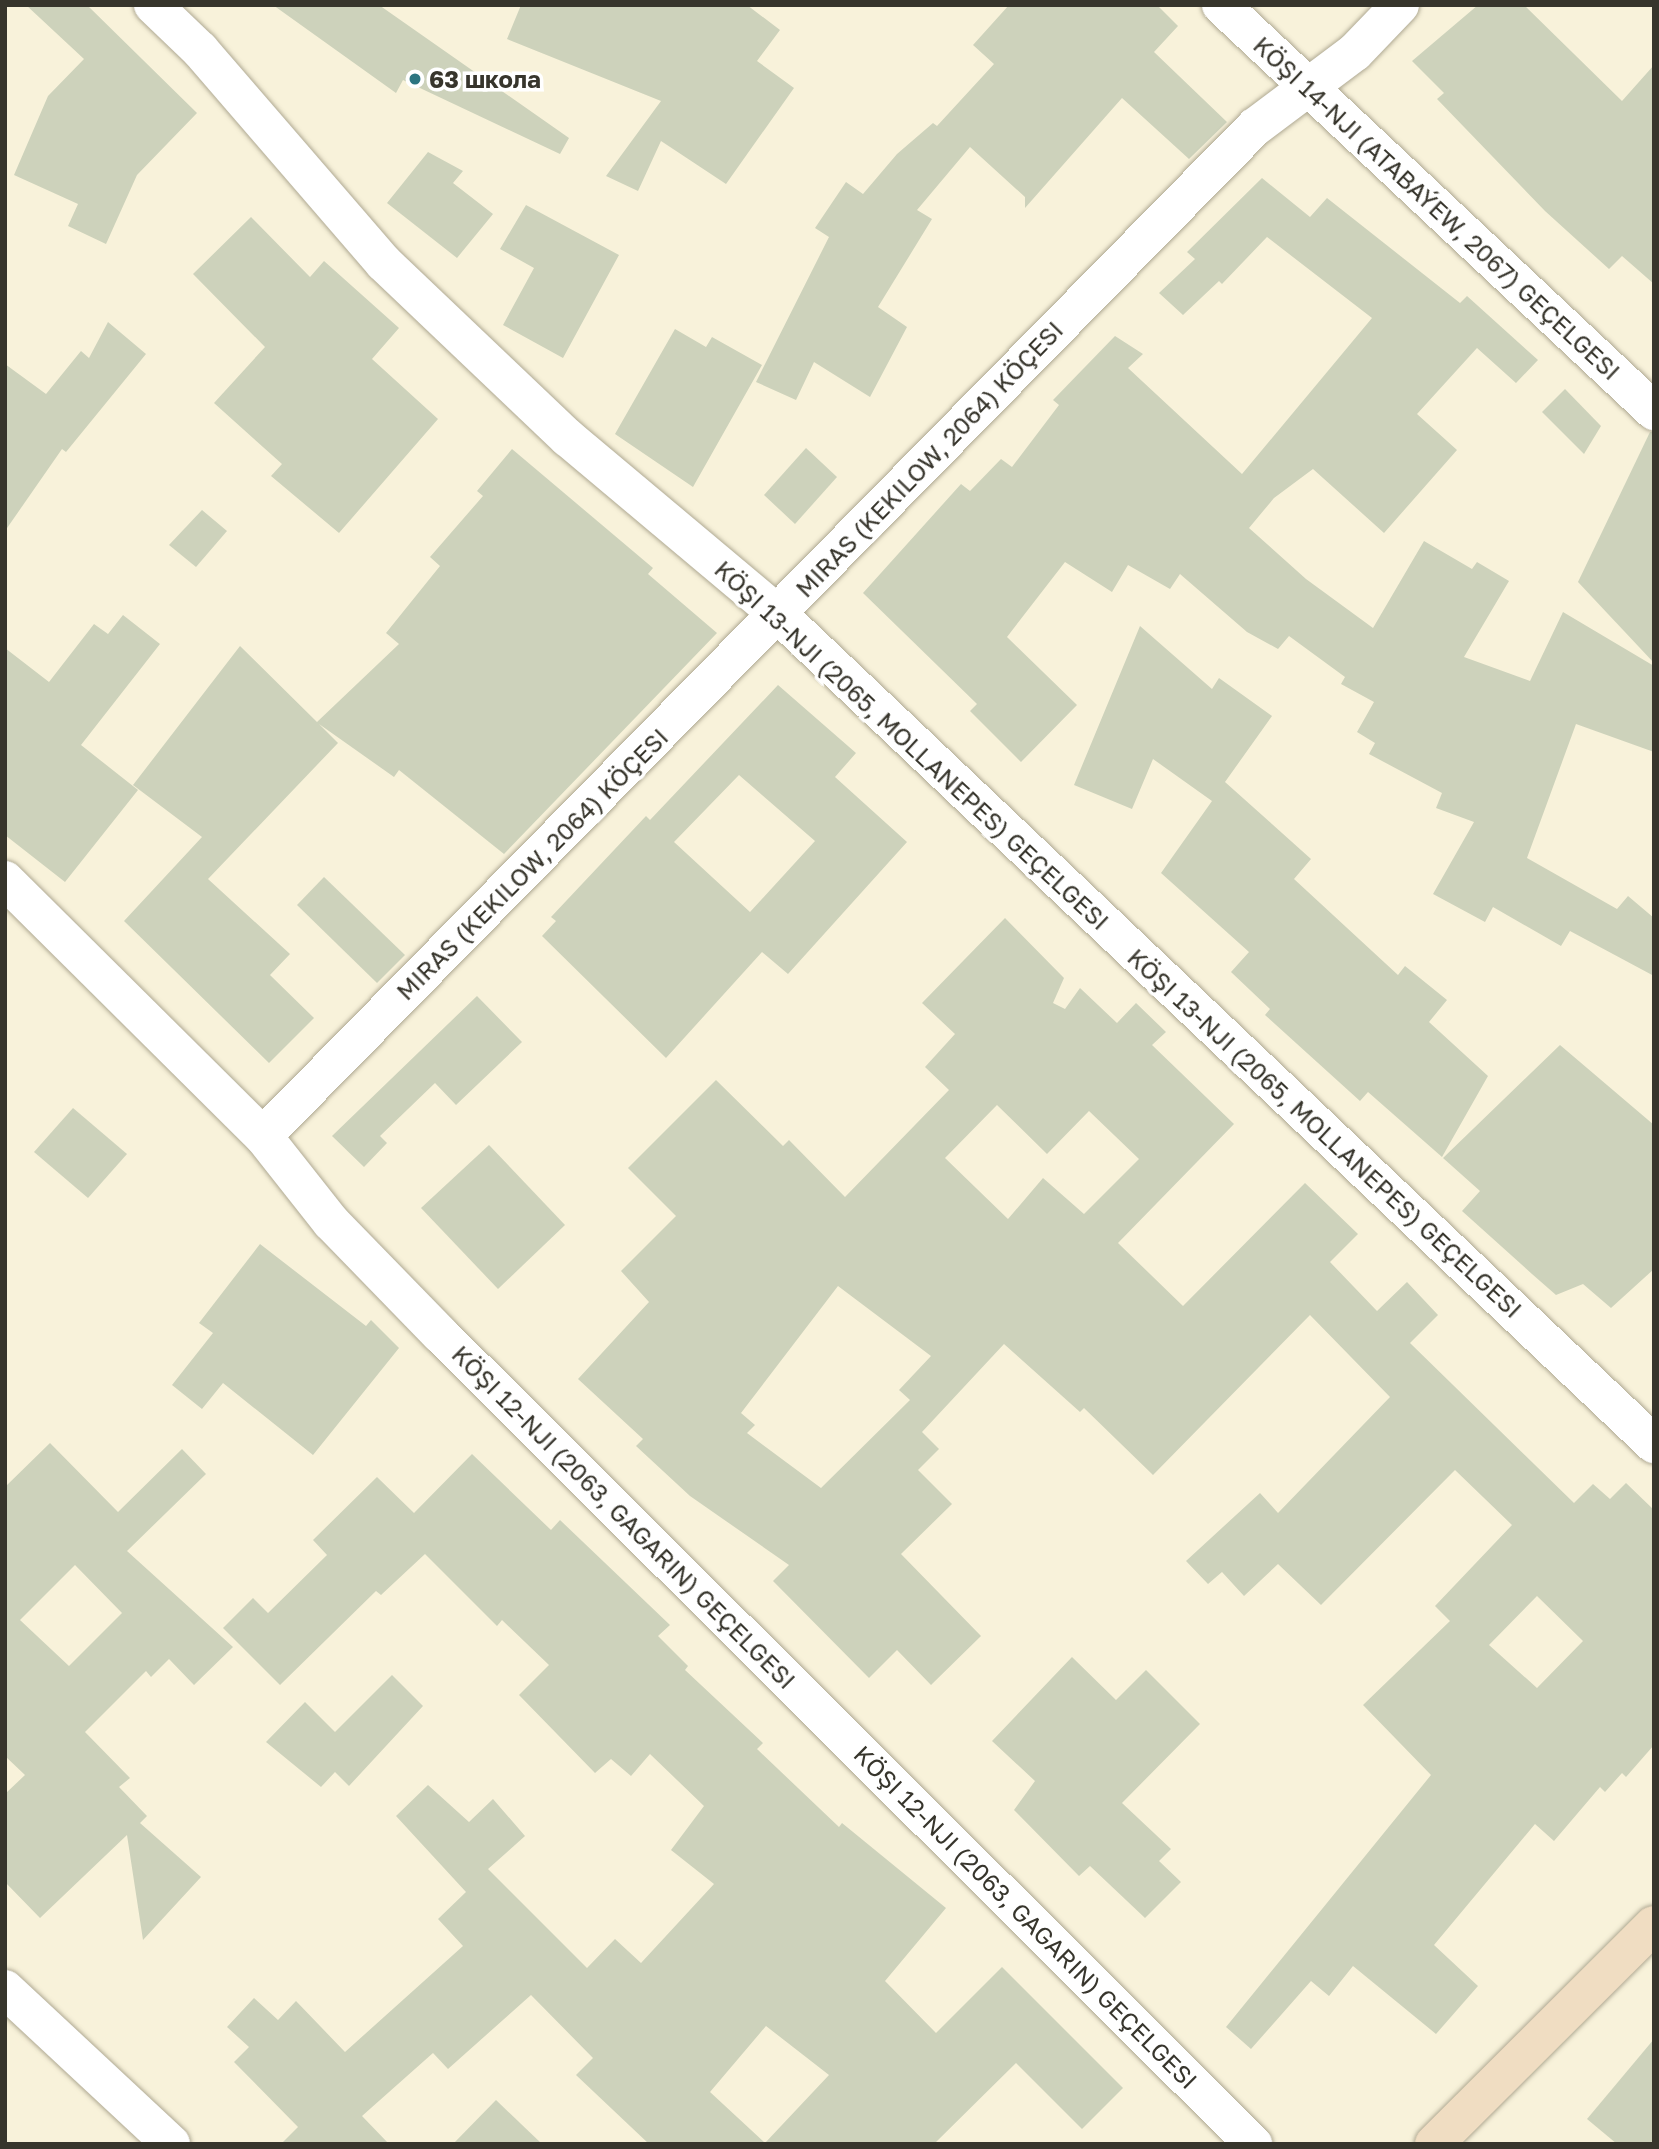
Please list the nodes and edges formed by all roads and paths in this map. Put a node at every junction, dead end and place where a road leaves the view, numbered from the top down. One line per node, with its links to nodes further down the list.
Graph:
1 (153, 5): 6 (street, KÖŞI 13-NJI (2065, MOLLANEPES) GEÇELGESI)
2 (1221, 5): 4 (street, KÖŞI 14-NJI (ATABAÝEW, 2067) GEÇELGESI)
3 (1400, 5): 4 (street, MIRAS (KEKILOW, 2064) KÖÇESI)
4 (1307, 88): 5 (street, KÖŞI 14-NJI (ATABAÝEW, 2067) GEÇELGESI); 6 (street, MIRAS (KEKILOW, 2064) KÖÇESI)
5 (1654, 411)
6 (778, 614): 8 (street, MIRAS (KEKILOW, 2064) KÖÇESI); 9 (street, KÖŞI 13-NJI (2065, MOLLANEPES) GEÇELGESI)
7 (5, 880): 8 (street, KÖŞI 12-NJI (2063, GAGARIN) GEÇELGESI)
8 (263, 1136): 13 (street, KÖŞI 12-NJI (2063, GAGARIN) GEÇELGESI)
9 (1654, 1444)
10 (1654, 1925): 14 (main road)
11 (5, 1989): 12 (street)
12 (171, 2144)
13 (1253, 2144)
14 (1434, 2144)

